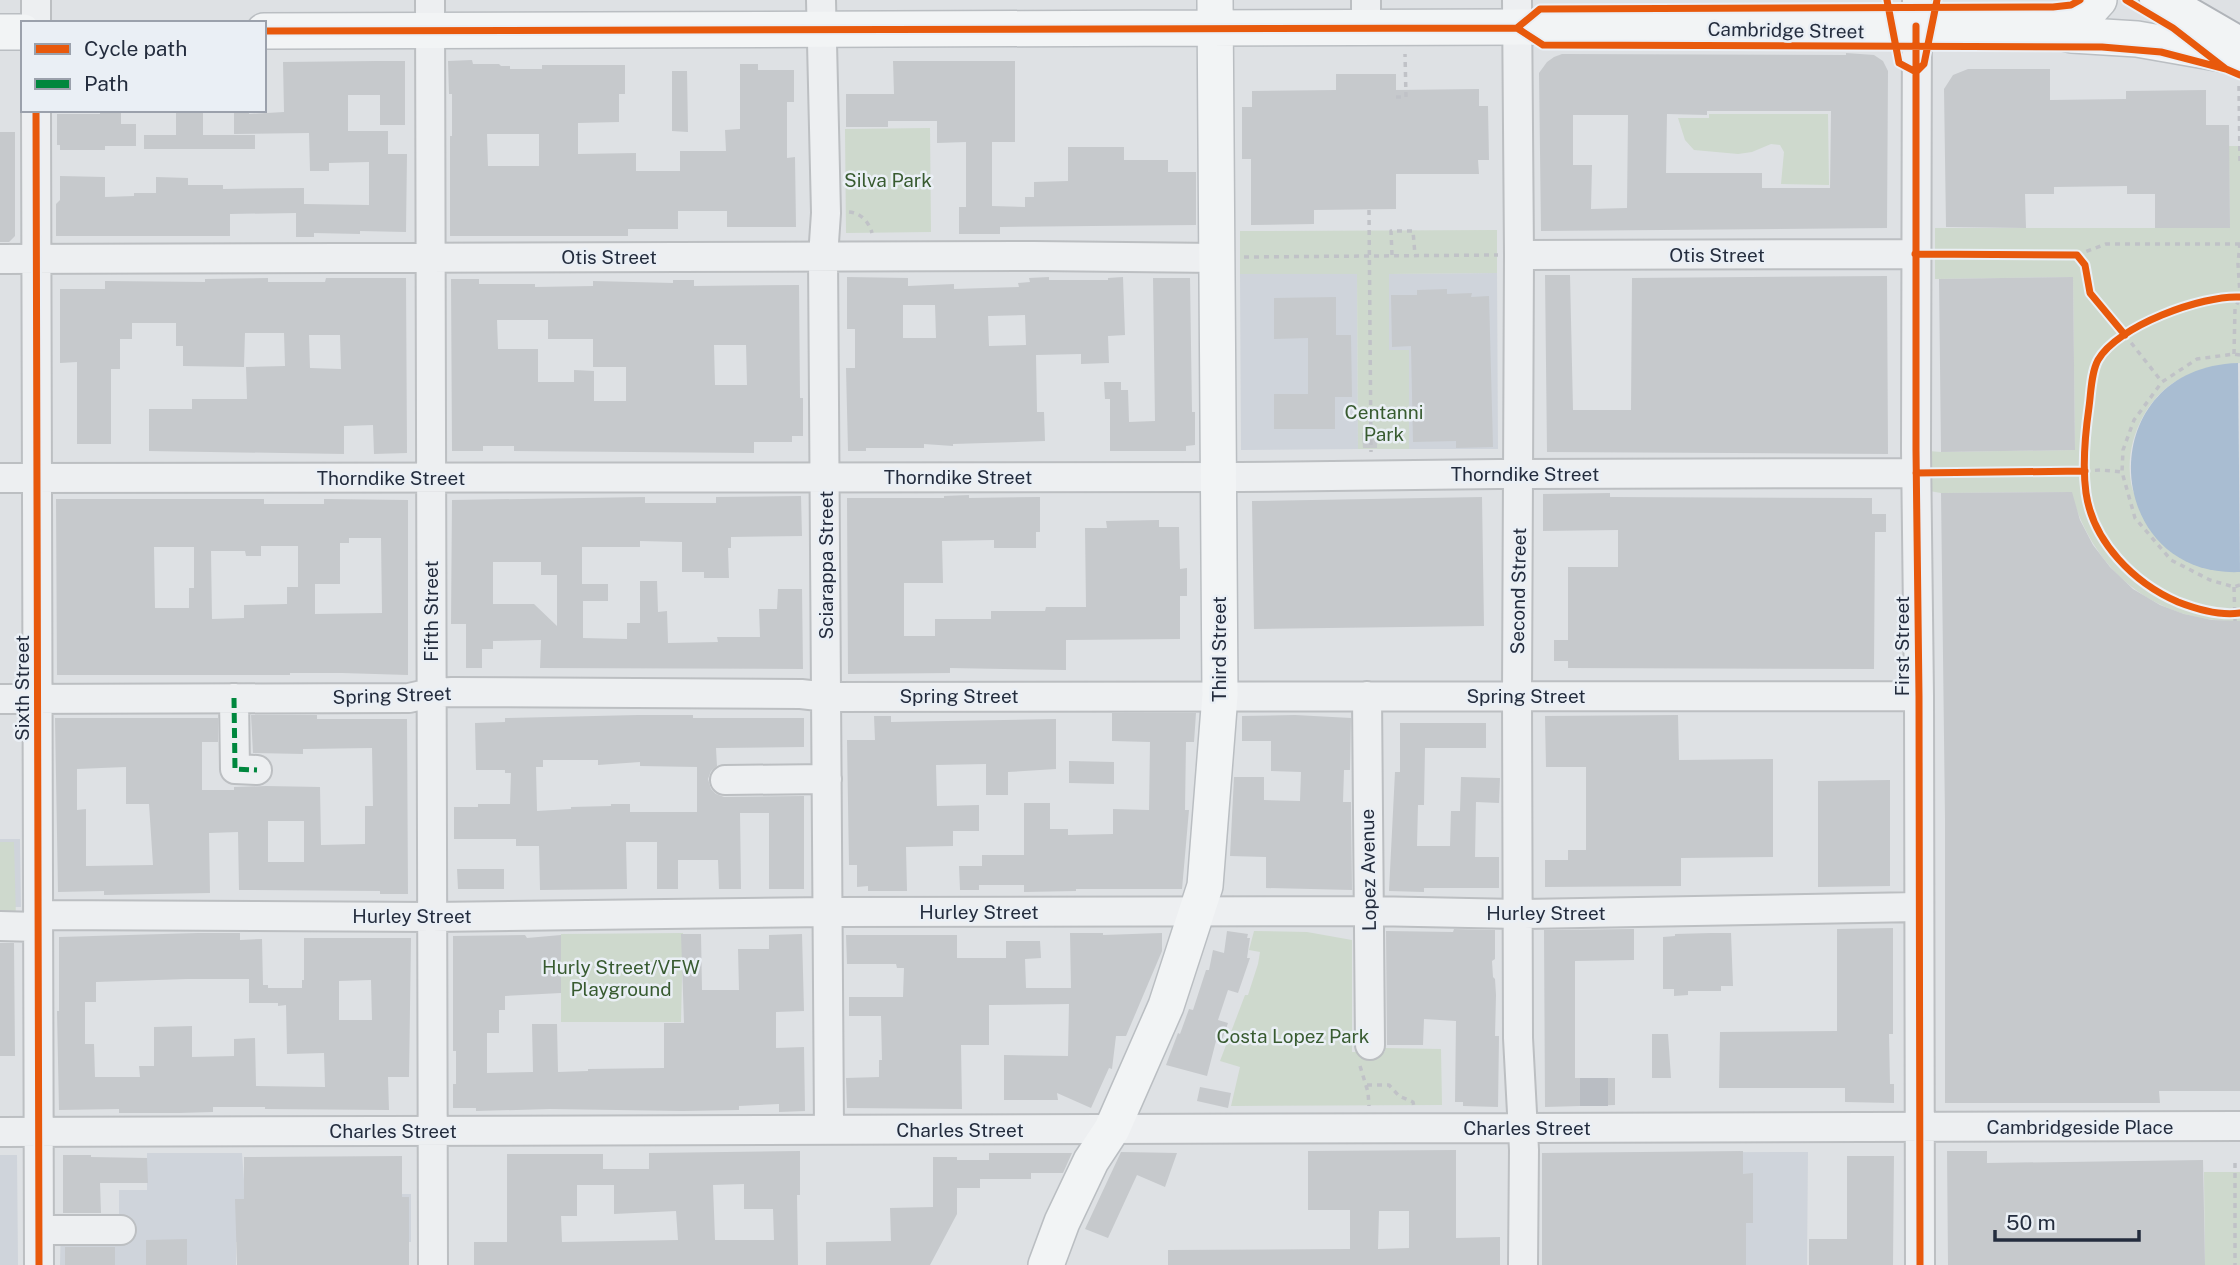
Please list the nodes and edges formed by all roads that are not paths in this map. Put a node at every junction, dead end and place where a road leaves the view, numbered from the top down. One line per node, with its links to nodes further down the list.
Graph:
1 (36, 0): 10 (street)
2 (2099, 0): 11 (main road, Cambridge Street)
3 (2159, 0): 15 (highway)
4 (1917, 13): 7 (main road, Cambridge Street); 11 (main road, Cambridge Street); 18 (street, First Street)
5 (1215, 14): 6 (main road, Cambridge Street); 9 (main road, Cambridge Street); 21 (main road, Third Street)
6 (1366, 14): 7 (main road, Cambridge Street)
7 (1517, 14): 19 (street, Second Street)
8 (429, 15): 9 (main road, Cambridge Street); 12 (main road, Cambridge Street); 22 (street, Fifth Street)
9 (821, 15): 20 (street, Sciarappa Street)
10 (36, 21)
11 (2040, 27): 16 (main road, Cambridge Street)
12 (266, 31)
13 (0, 32): 14 (main road)
14 (21, 32)
15 (2240, 47)
16 (2240, 57)
17 (36, 112): 24 (street, Sixth Street)
18 (1915, 254): 19 (street, Otis Street); 25 (street, First Street)
19 (1510, 255): 26 (street, Second Street)
20 (823, 257): 21 (street, Otis Street); 22 (street, Otis Street); 28 (street, Sciarappa Street)
21 (1226, 257): 27 (main road, Third Street)
22 (429, 258): 24 (street, Otis Street); 31 (street, Fifth Street)
23 (0, 259): 24 (street, Otis Street)
24 (37, 259): 30 (street, Sixth Street)
25 (1916, 472): 26 (street, Thorndike Street); 37 (street, First Street)
26 (1519, 474): 27 (street, Thorndike Street); 36 (street, Second Street)
27 (1219, 476): 28 (street, Thorndike Street); 33 (main road, Third Street)
28 (826, 477): 31 (street, Thorndike Street); 34 (street, Sciarappa Street)
29 (0, 478): 30 (street, Thorndike Street)
30 (37, 478): 31 (street, Thorndike Street); 40 (street, Sixth Street)
31 (430, 478): 32 (street, Fifth Street)
32 (431, 693): 34 (street, Spring Street); 38 (street, Spring Street); 49 (street, Fifth Street)
33 (1220, 695): 34 (street, Spring Street); 35 (street, Spring Street); 47 (main road, Third Street)
34 (827, 696): 42 (street, Sciarappa Street)
35 (1367, 696): 36 (street, Spring Street); 45 (street, Lopez Avenue)
36 (1517, 696): 37 (street, Spring Street); 48 (street, Second Street)
37 (1919, 696): 44 (street, First Street)
38 (234, 698): 40 (street, Spring Street); 41 (street)
39 (0, 699): 40 (street, Spring Street)
40 (38, 699): 50 (street, Sixth Street)
41 (257, 770)
42 (827, 779): 43 (street); 46 (street, Sciarappa Street)
43 (725, 780)
44 (1919, 907): 48 (street, Hurley Street); 54 (street, First Street)
45 (1369, 911): 47 (street, Hurley Street); 48 (street, Hurley Street); 52 (street, Lopez Avenue)
46 (828, 912): 47 (street, Hurley Street); 49 (street, Hurley Street); 57 (street, Sciarappa Street)
47 (1196, 913): 56 (main road, Third Street)
48 (1518, 914): 55 (street, Second Street)
49 (432, 917): 50 (street, Hurley Street); 58 (street, Fifth Street)
50 (38, 921): 51 (street, Hurley Street); 60 (street, Sixth Street)
51 (0, 926)
52 (1370, 1045)
53 (2240, 1126): 54 (street, Cambridgeside Place)
54 (1920, 1127): 55 (street, Charles Street); 67 (street, First Street)
55 (1523, 1128): 56 (street, Charles Street); 66 (street, Second Street)
56 (1112, 1129): 57 (street, Charles Street); 65 (main road, Third Street)
57 (829, 1130): 58 (street, Charles Street)
58 (433, 1131): 60 (street, Charles Street); 64 (street, Fifth Street)
59 (0, 1132): 60 (street, Charles Street)
60 (39, 1132): 61 (street, Sixth Street)
61 (39, 1230): 62 (street); 63 (street, Sixth Street)
62 (121, 1230)
63 (39, 1265)
64 (433, 1265)
65 (1046, 1265)
66 (1523, 1265)
67 (1920, 1265)

